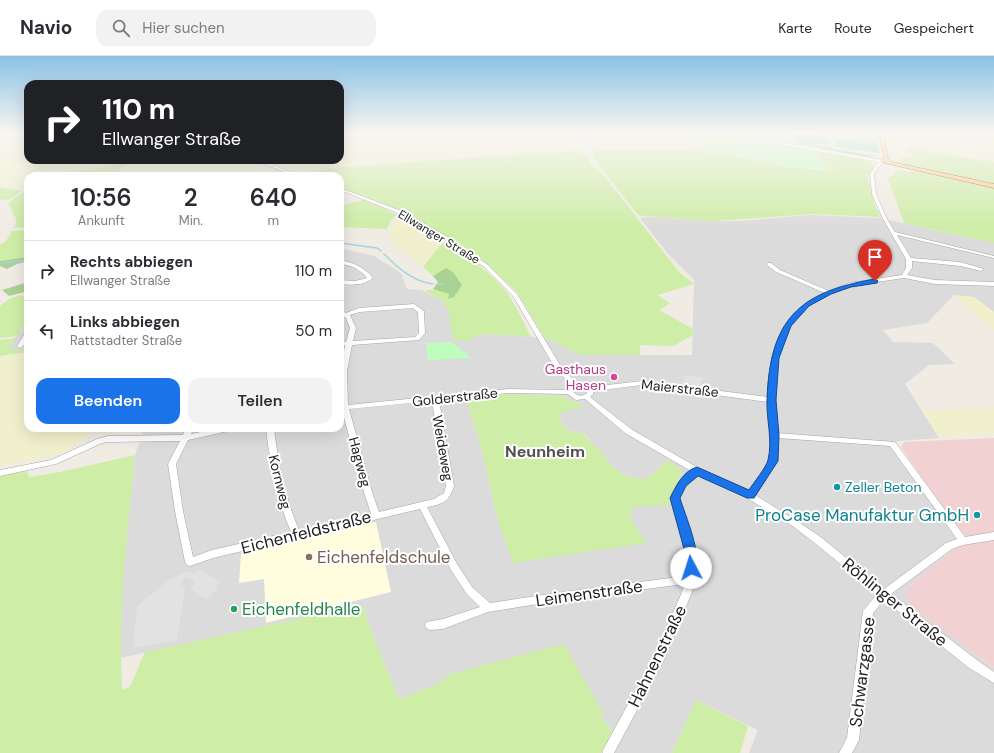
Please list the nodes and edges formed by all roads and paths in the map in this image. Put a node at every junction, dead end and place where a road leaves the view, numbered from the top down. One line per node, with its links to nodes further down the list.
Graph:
1 (271, 166): 4 (street)
2 (905, 166): 5 (main road)
3 (876, 167): 7 (street)
4 (288, 172)
5 (994, 186)
6 (344, 191): 24 (street, Ellwanger Straße)
7 (894, 233): 8 (street); 9 (street)
8 (994, 257)
9 (909, 259): 12 (street); 13 (street)
10 (344, 263): 14 (street)
11 (769, 264): 16 (street)
12 (980, 269)
13 (904, 276): 15 (street); 16 (street)
14 (344, 282)
15 (994, 284)
16 (829, 293): 28 (street)
17 (344, 314): 20 (street, Hagweg)
18 (344, 314): 20 (street)
19 (24, 340): 22 (street)
20 (348, 343): 21 (street); 23 (street, Hagweg)
21 (344, 344)
22 (20, 346)
23 (344, 371)
24 (572, 389): 25 (street); 26 (street); 27 (street, Golderstraße)
25 (589, 389): 26 (street); 28 (street, Maierstraße)
26 (586, 397): 36 (street)
27 (435, 398): 29 (street, Golderstraße); 39 (street, Weideweg)
28 (772, 400): 34 (street)
29 (344, 408)
30 (344, 414): 40 (street, Hagweg)
31 (188, 432): 35 (street)
32 (213, 432): 35 (street)
33 (270, 432): 41 (street, Kornweg)
34 (774, 435): 38 (street); 43 (street)
35 (184, 438): 37 (street); 41 (street, Eichenfeldstraße)
36 (697, 471): 38 (street); 44 (street, Hahnenstraße)
37 (0, 473)
38 (750, 496): 45 (street, Röhlinger Straße)
39 (422, 505): 40 (street, Eichenfeldstraße); 46 (street)
40 (376, 515): 41 (street, Eichenfeldstraße)
41 (297, 535)
42 (994, 536): 43 (street, Schwarzgasse)
43 (963, 541): 45 (street, Schwarzgasse)
44 (690, 579): 46 (street, Leimenstraße); 49 (street, Hahnenstraße)
45 (885, 594): 48 (street, Röhlinger Straße); 50 (street, Schwarzgasse)
46 (488, 608): 47 (street, Leimenstraße)
47 (430, 625)
48 (994, 678)
49 (608, 752)
50 (845, 753)

